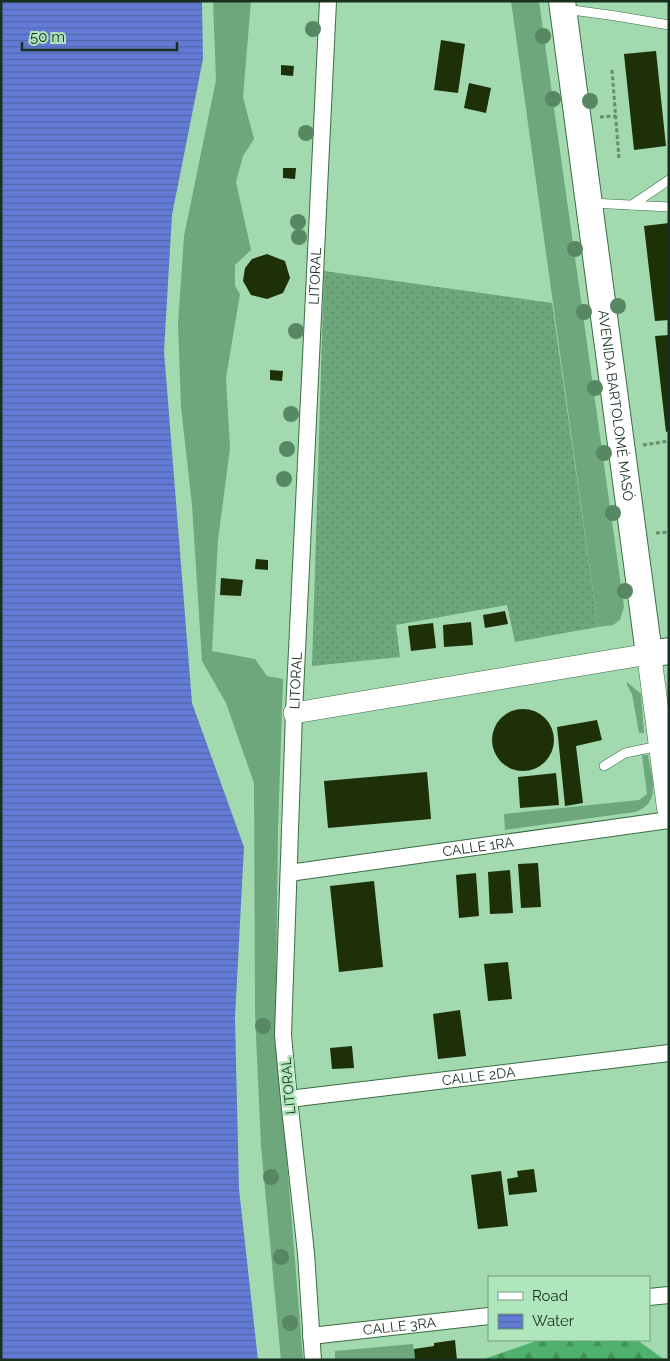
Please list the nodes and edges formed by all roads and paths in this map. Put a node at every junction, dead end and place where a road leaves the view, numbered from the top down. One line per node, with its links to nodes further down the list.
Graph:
1 (328, 1): 13 (street, LITORAL)
2 (562, 5): 3 (lane); 7 (main road, AVENIDA BARTOLOMÉ MASÓ)
3 (669, 25)
4 (612, 70): 5 (path)
5 (619, 159)
6 (669, 180): 8 (lane)
7 (588, 203): 8 (lane); 12 (main road, AVENIDA BARTOLOMÉ MASÓ)
8 (631, 205): 9 (lane)
9 (669, 207)
10 (669, 442): 11 (path)
11 (642, 446)
12 (659, 652): 13 (street); 14 (main road, AVENIDA BARTOLOMÉ MASÓ)
13 (294, 713): 18 (street, LITORAL)
14 (661, 745): 15 (lane); 16 (main road, AVENIDA BARTOLOMÉ MASÓ)
15 (604, 766)
16 (669, 808)
17 (669, 820): 18 (street, CALLE 1RA)
18 (289, 873): 20 (street, LITORAL)
19 (669, 1053): 20 (street, CALLE 2DA)
20 (288, 1099): 24 (street, LITORAL)
21 (669, 1295): 22 (street)
22 (650, 1297)
23 (488, 1316): 24 (street, CALLE 3RA)
24 (311, 1336): 25 (street, LITORAL)
25 (313, 1360)

